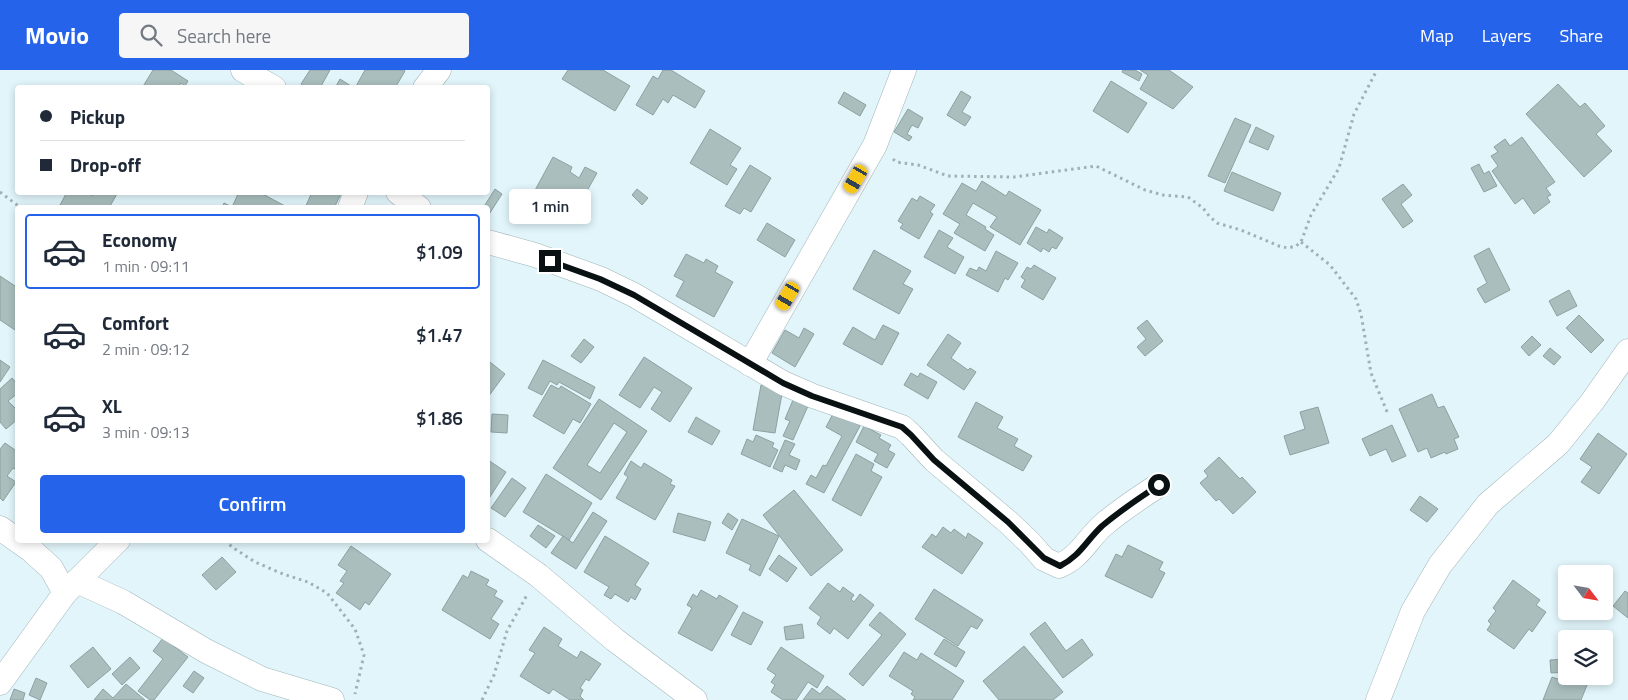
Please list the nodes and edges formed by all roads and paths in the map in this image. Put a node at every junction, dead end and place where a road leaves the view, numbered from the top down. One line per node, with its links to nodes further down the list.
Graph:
1 (243, 70): 5 (street)
2 (439, 70): 6 (street)
3 (904, 70): 7 (street)
4 (1377, 70): 12 (path)
5 (269, 85)
6 (427, 85)
7 (875, 145): 12 (path); 15 (street)
8 (0, 192): 10 (path)
9 (402, 195): 11 (street)
10 (17, 205)
11 (415, 205)
12 (1301, 242): 16 (path)
13 (490, 243): 15 (street)
14 (1628, 351): 31 (street)
15 (750, 364): 17 (street)
16 (1388, 414)
17 (1159, 485)
18 (0, 528): 19 (street)
19 (15, 539)
20 (490, 541): 24 (street)
21 (21, 543): 25 (street)
22 (115, 543): 25 (street)
23 (228, 543): 28 (path)
24 (538, 576): 29 (path); 30 (street)
25 (71, 587): 26 (street); 27 (street)
26 (0, 683)
27 (332, 700)
28 (354, 700)
29 (482, 700)
30 (695, 700)
31 (1378, 700)

